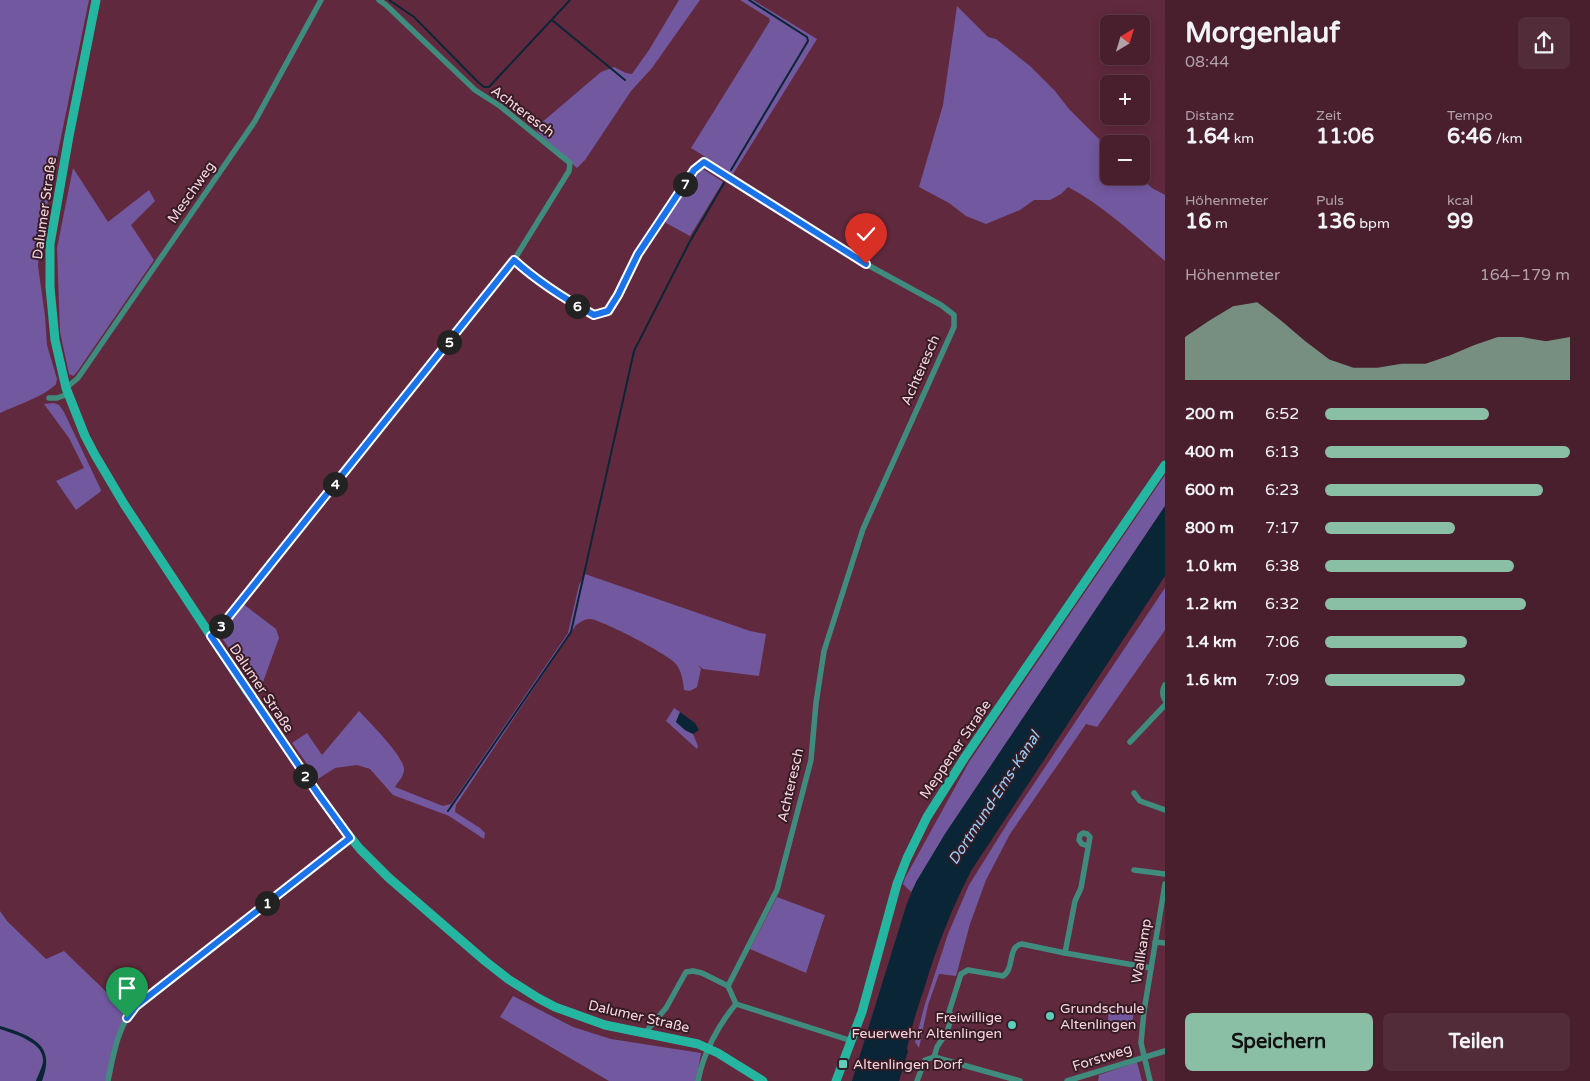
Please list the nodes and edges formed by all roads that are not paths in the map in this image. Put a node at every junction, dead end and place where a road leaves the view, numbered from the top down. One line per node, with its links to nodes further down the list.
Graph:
1 (96, 0): 5 (main road, Dalumer Straße)
2 (321, 0): 5 (street, Meschweg)
3 (379, 0): 4 (street, Achteresch)
4 (514, 260): 8 (street, Achteresch); 24 (street, Achteresch)
5 (67, 391): 6 (street); 8 (main road, Dalumer Straße)
6 (49, 398)
7 (1165, 465): 27 (main road, Meppener Straße)
8 (211, 636): 15 (main road, Dalumer Straße)
9 (1165, 685): 10 (street)
10 (1165, 700)
11 (1165, 705): 12 (street)
12 (1130, 742)
13 (1134, 793): 14 (street)
14 (1165, 810)
15 (350, 838): 26 (main road, Dalumer Straße); 32 (street)
16 (1088, 846): 22 (street)
17 (1134, 870): 18 (street)
18 (1165, 874)
19 (1165, 884): 20 (street, Wallkamp)
20 (1155, 942): 21 (street); 23 (street, Wallkamp)
21 (1165, 943)
22 (1065, 954): 23 (street); 30 (street)
23 (1151, 968): 31 (street, Wallkamp)
24 (728, 986): 25 (street); 26 (street)
25 (736, 1004): 27 (street); 28 (street)
26 (646, 1033): 28 (main road, Dalumer Straße)
27 (852, 1041): 35 (main road, Meppener Straße)
28 (709, 1048): 33 (street); 34 (main road, Dalumer Straße)
29 (1165, 1051): 31 (street, Forstweg)
30 (934, 1057): 36 (street); 37 (street)
31 (1144, 1057): 38 (street, Forstweg); 39 (street, Wallkamp)
32 (108, 1081)
33 (698, 1081)
34 (763, 1081)
35 (836, 1081)
36 (917, 1081)
37 (1020, 1081)
38 (1067, 1081)
39 (1150, 1081)

